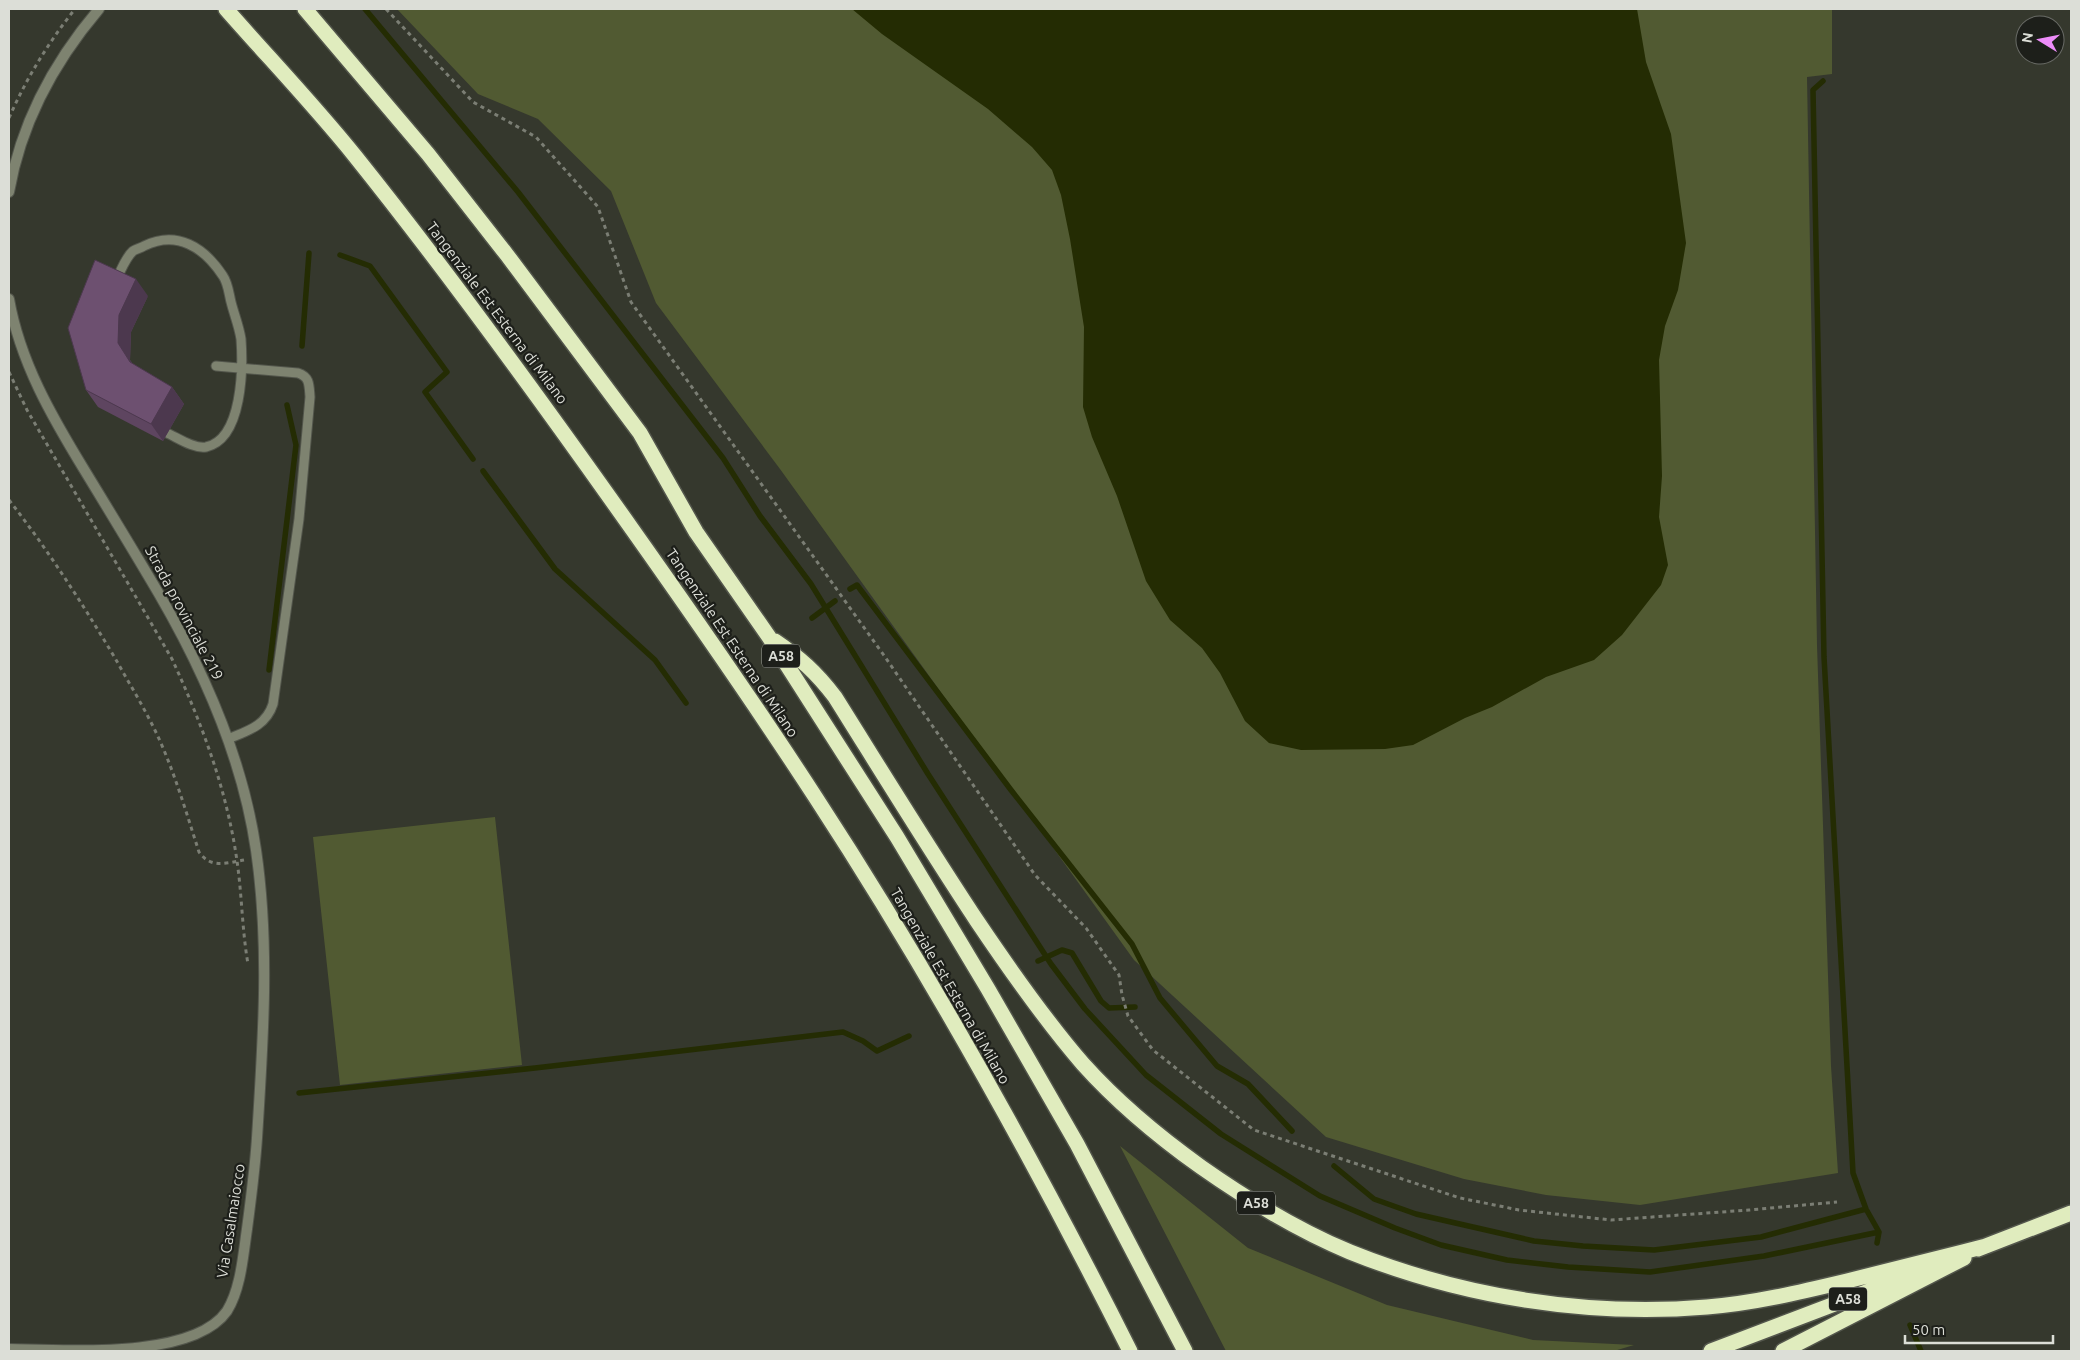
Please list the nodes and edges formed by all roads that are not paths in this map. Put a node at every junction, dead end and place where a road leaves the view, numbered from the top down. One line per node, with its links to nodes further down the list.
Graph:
1 (99, 9): 4 (street)
2 (226, 9): 15 (highway, Tangenziale Est Esterna di Milano)
3 (305, 9): 10 (highway, Tangenziale Est Esterna di Milano / A58)
4 (9, 192)
5 (116, 280): 8 (lane)
6 (9, 298): 11 (street, Strada provinciale 219)
7 (216, 366): 8 (lane)
8 (240, 368): 9 (lane); 11 (lane)
9 (167, 433)
10 (768, 637): 14 (highway, A58); 19 (highway, Tangenziale Est Esterna di Milano / A58)
11 (228, 739): 12 (street, Strada provinciale 219)
12 (265, 995): 16 (street, Via Casalmaiocco)
13 (2071, 1213): 14 (highway, A58)
14 (1986, 1246): 20 (highway, A58); 21 (highway, A58)
15 (1111, 1313): 17 (highway); 18 (highway, Tangenziale Est Esterna di Milano)
16 (9, 1349)
17 (1125, 1351)
18 (1130, 1351)
19 (1185, 1351)
20 (1710, 1351)
21 (1783, 1351)

